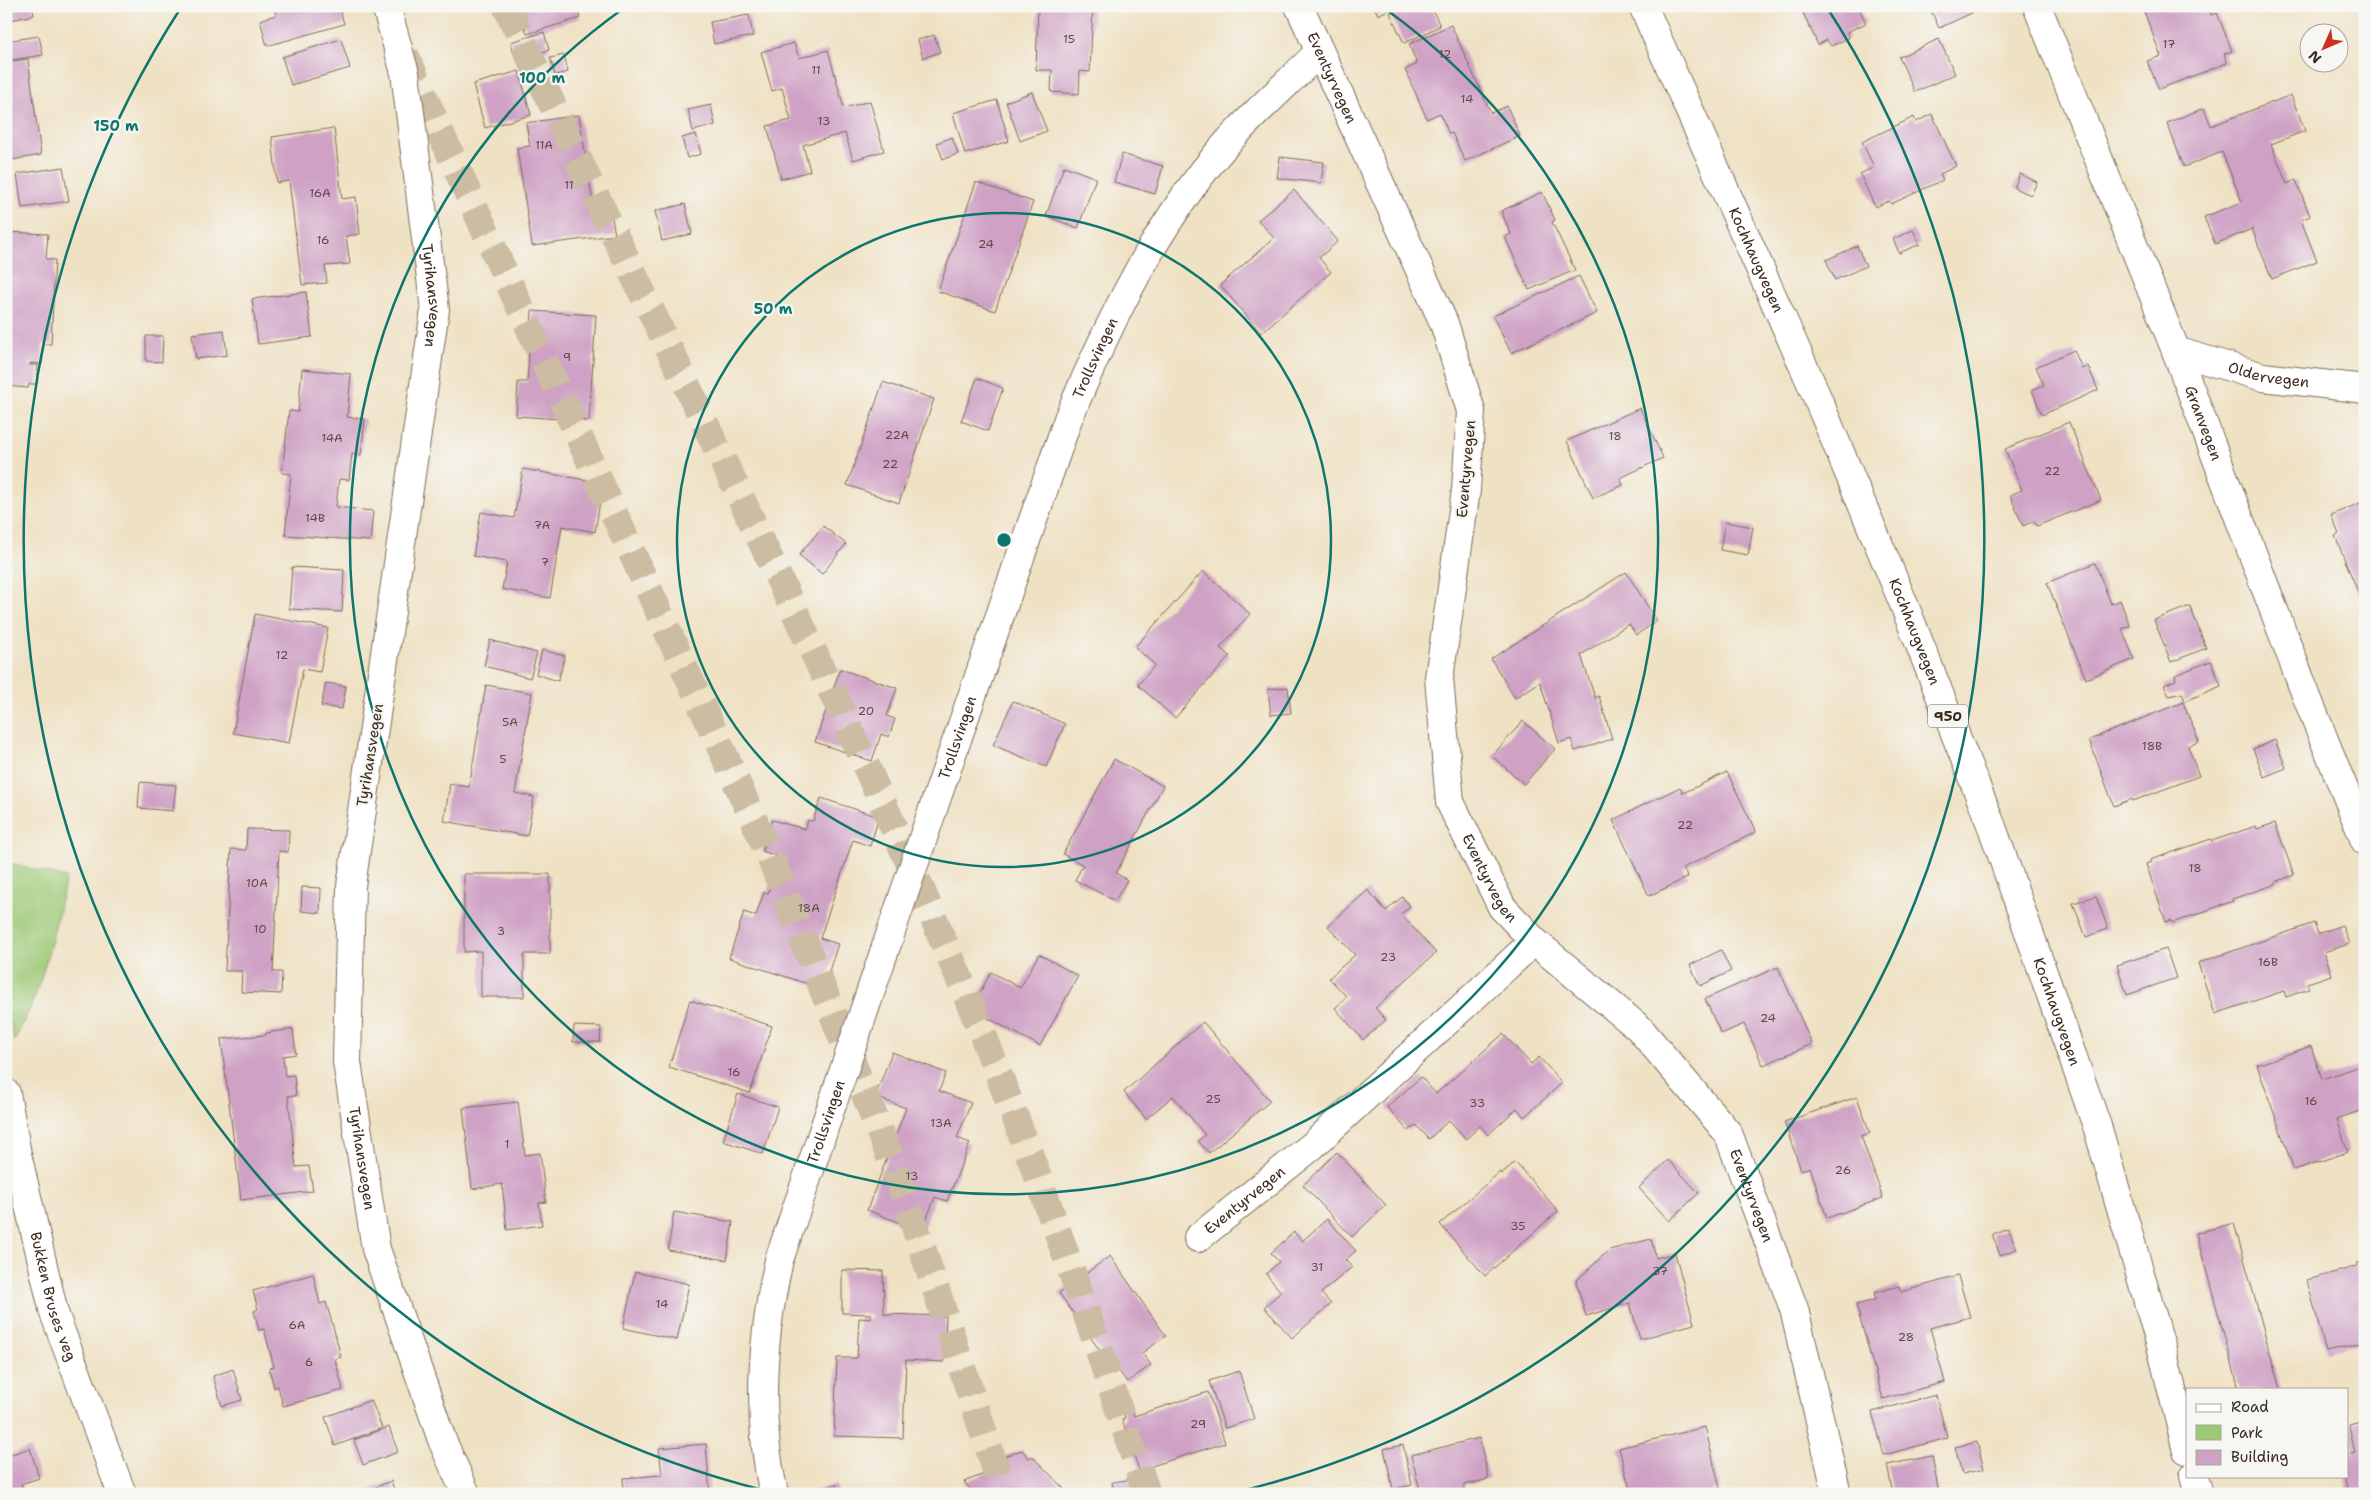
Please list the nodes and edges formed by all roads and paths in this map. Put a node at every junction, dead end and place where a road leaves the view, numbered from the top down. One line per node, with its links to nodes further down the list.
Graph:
1 (386, 6): 15 (street, Tyrihansvegen)
2 (1299, 6): 5 (street, Eventyrvegen)
3 (1642, 6): 12 (street, Kochhaugvegen / 950)
4 (2037, 6): 6 (street, Granvegen)
5 (1320, 52): 9 (street, Eventyrvegen); 16 (street, Trollsvingen)
6 (2176, 351): 7 (street, Oldervegen); 8 (street, Granvegen)
7 (2365, 389)
8 (2365, 841)
9 (1534, 942): 11 (street, Eventyrvegen); 17 (street, Eventyrvegen)
10 (6, 1093): 14 (street, Bukken Bruses veg)
11 (1198, 1238)
12 (2186, 1446)
13 (2194, 1478): 18 (street)
14 (122, 1494)
15 (466, 1494)
16 (774, 1494)
17 (1837, 1494)
18 (2198, 1494)

